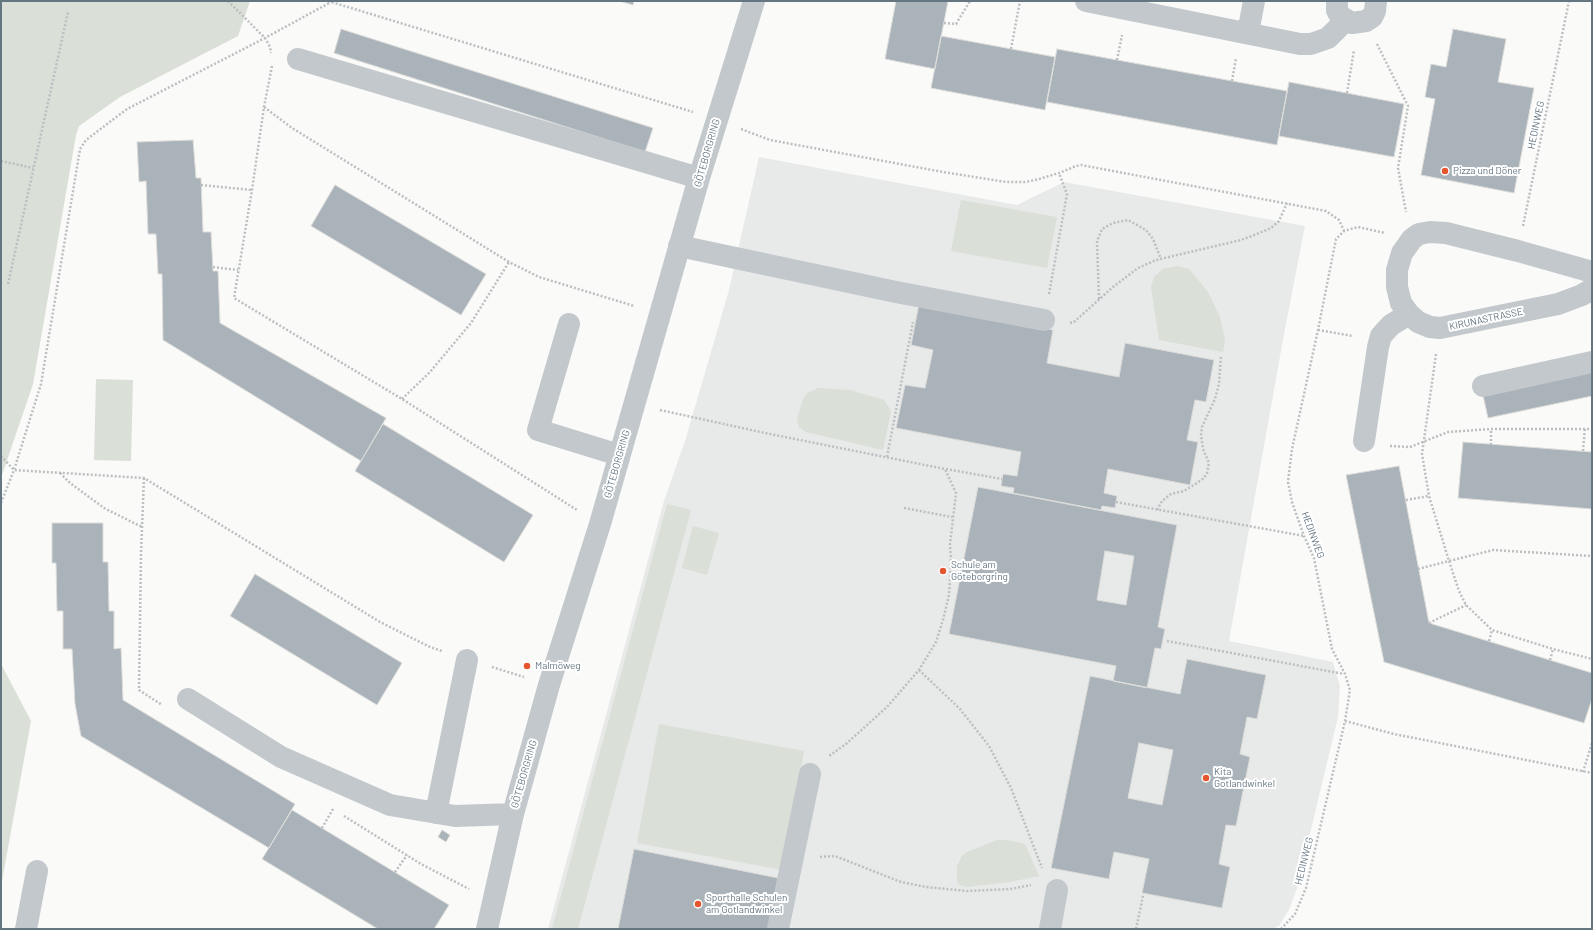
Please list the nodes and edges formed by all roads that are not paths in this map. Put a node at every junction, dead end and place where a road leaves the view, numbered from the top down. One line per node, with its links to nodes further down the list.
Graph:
1 (754, 1): 9 (street, GÖTEBORGRING)
2 (1086, 1): 7 (street)
3 (1254, 1): 7 (street)
4 (1337, 1): 6 (street)
5 (1376, 1): 6 (street)
6 (1355, 22): 7 (street)
7 (1248, 33)
8 (298, 59): 9 (street)
9 (700, 178): 10 (street, GÖTEBORGRING)
10 (679, 246): 14 (street); 19 (street, GÖTEBORGRING)
11 (1592, 272): 13 (street, KIRUNASTRASSE)
12 (1592, 289): 13 (street, KIRUNASTRASSE)
13 (1410, 314): 18 (street)
14 (1044, 320)
15 (569, 324): 19 (street)
16 (1592, 362): 17 (street)
17 (1482, 386)
18 (1364, 441)
19 (619, 455): 24 (street, GÖTEBORGRING)
20 (467, 660): 23 (street)
21 (188, 699): 23 (street)
22 (810, 774): 29 (street)
23 (436, 812): 24 (street)
24 (513, 814): 28 (street, GÖTEBORGRING)
25 (37, 871): 27 (street)
26 (1053, 885): 30 (street)
27 (26, 929)
28 (487, 929)
29 (778, 929)
30 (1050, 929)

